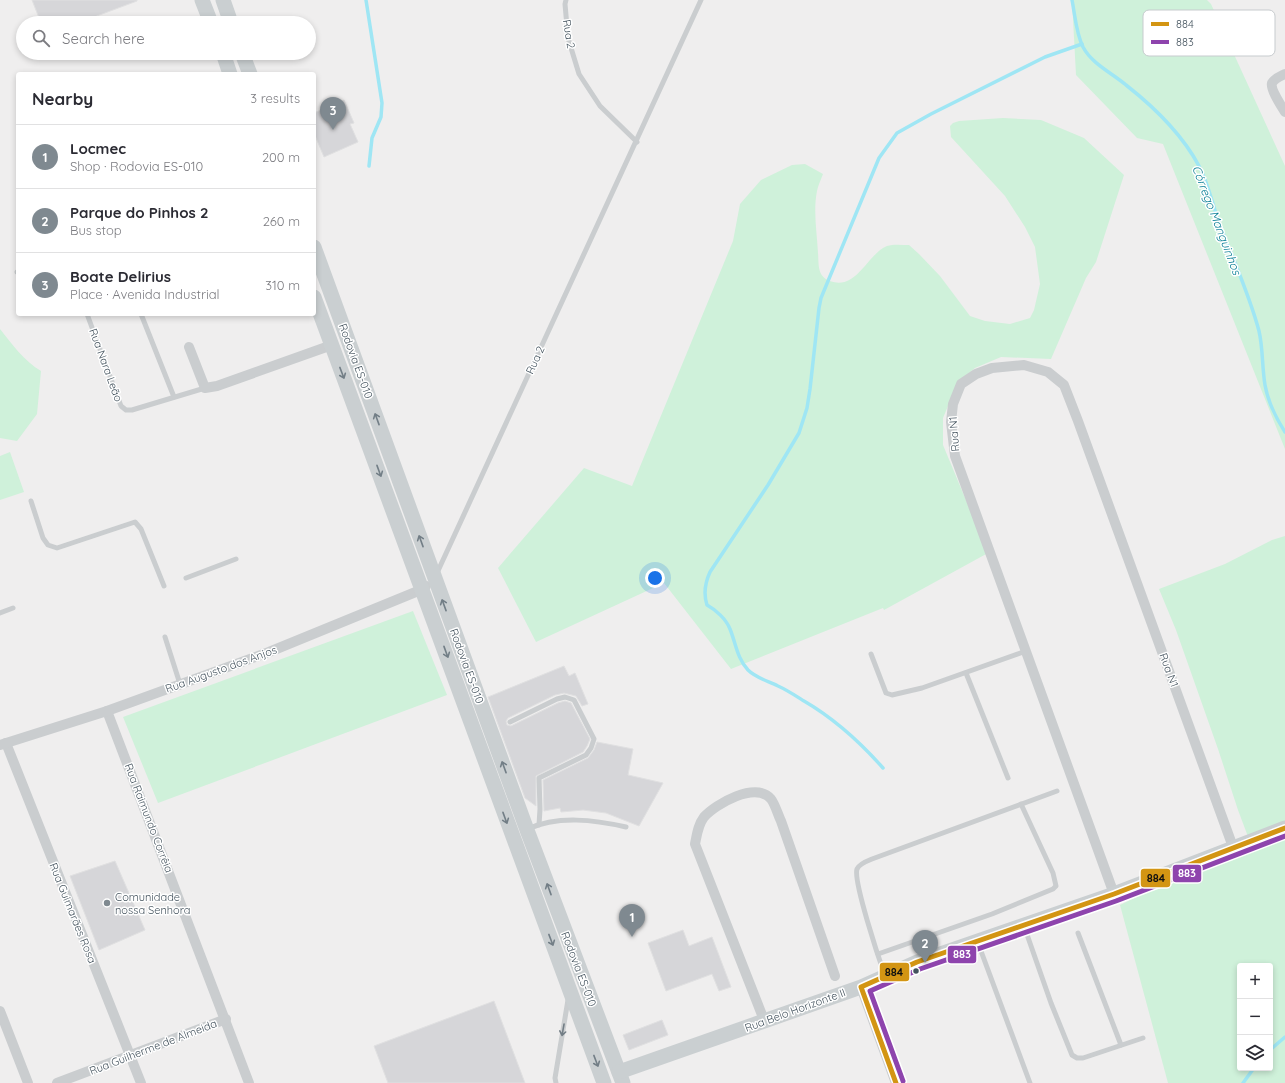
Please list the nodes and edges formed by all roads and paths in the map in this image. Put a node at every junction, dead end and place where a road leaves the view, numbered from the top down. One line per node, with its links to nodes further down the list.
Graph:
1 (202, 0): 6 (main road)
2 (223, 0): 7 (main road)
3 (234, 0): 8 (main road)
4 (566, 0): 17 (lane, Rua 2)
5 (701, 0): 17 (lane, Rua 2)
6 (208, 16)
7 (229, 16)
8 (240, 16)
9 (225, 60): 12 (main road)
10 (245, 60): 13 (main road)
11 (255, 60): 14 (main road)
12 (229, 72)
13 (249, 72)
14 (258, 72)
15 (1285, 74): 16 (street)
16 (1285, 112)
17 (637, 142): 29 (lane, Rua 2)
18 (316, 253): 29 (main road, Rodovia ES-010, one-way to 18)
19 (316, 302): 22 (main road, Rodovia ES-010)
20 (88, 316): 25 (lane, Rua Nara Leão)
21 (142, 316): 25 (lane)
22 (332, 345): 24 (street, Rua Nara Leão); 31 (main road, Rodovia ES-010, one-way to 31)
23 (189, 347): 24 (street)
24 (205, 388): 25 (lane, Rua Nara Leão)
25 (174, 397)
26 (31, 501): 30 (lane)
27 (236, 559): 28 (lane)
28 (186, 578)
29 (434, 578): 31 (street, Rua Augusto dos Anjos); 45 (main road, Rodovia ES-010, one-way to 29)
30 (164, 586)
31 (423, 589): 38 (street, Rua Augusto dos Anjos); 57 (main road, Rodovia ES-010, one-way to 57)
32 (13, 608): 33 (lane)
33 (0, 612)
34 (166, 637): 38 (lane)
35 (1026, 651): 37 (lane); 48 (street, Rua N1); 49 (street, Rua N1)
36 (871, 654): 37 (lane)
37 (966, 673): 42 (lane)
38 (180, 684): 39 (street, Rua Augusto dos Anjos)
39 (107, 711): 41 (street, Rua Augusto dos Anjos); 59 (street, Rua Raimundo Corrêia)
40 (510, 722): 45 (lane)
41 (3, 744): 63 (street, Rua Guimarães Rosa)
42 (1008, 778)
43 (1058, 791): 44 (lane)
44 (1021, 804): 53 (lane); 53 (lane)
45 (533, 827): 46 (lane); 64 (main road, Rodovia ES-010, one-way to 45)
46 (626, 827)
47 (1285, 828): 48 (main road, Rua Belo Horizonte II)
48 (1233, 847): 49 (main road, Rua Belo Horizonte II)
49 (1114, 894): 50 (main road, Rua Belo Horizonte II)
50 (1024, 925): 52 (main road, Rua Belo Horizonte II); 62 (lane)
51 (1078, 932): 62 (lane)
52 (978, 941): 55 (main road, Rua Belo Horizonte II); 72 (lane)
53 (878, 954): 55 (lane)
54 (835, 976): 60 (street)
55 (885, 976): 56 (main road, Rua Belo Horizonte II)
56 (861, 987): 60 (main road, Rua Belo Horizonte II); 71 (street)
57 (570, 992): 69 (lane, one-way to 69); 70 (main road, Rodovia ES-010, one-way to 70)
58 (0, 1011): 65 (street)
59 (226, 1019): 63 (street, Rua Guilherme de Almeida); 68 (street, Rua Raimundo Corrêia)
60 (764, 1020): 64 (main road, Rua Belo Horizonte II)
61 (1143, 1038): 62 (lane)
62 (1121, 1045)
63 (131, 1055): 66 (street, Rua Guilherme de Almeida); 67 (street, Rua Guimarães Rosa)
64 (621, 1078)
65 (28, 1083)
66 (58, 1083)
67 (141, 1083)
68 (249, 1083)
69 (556, 1083)
70 (604, 1083)
71 (896, 1083)
72 (1030, 1083)

